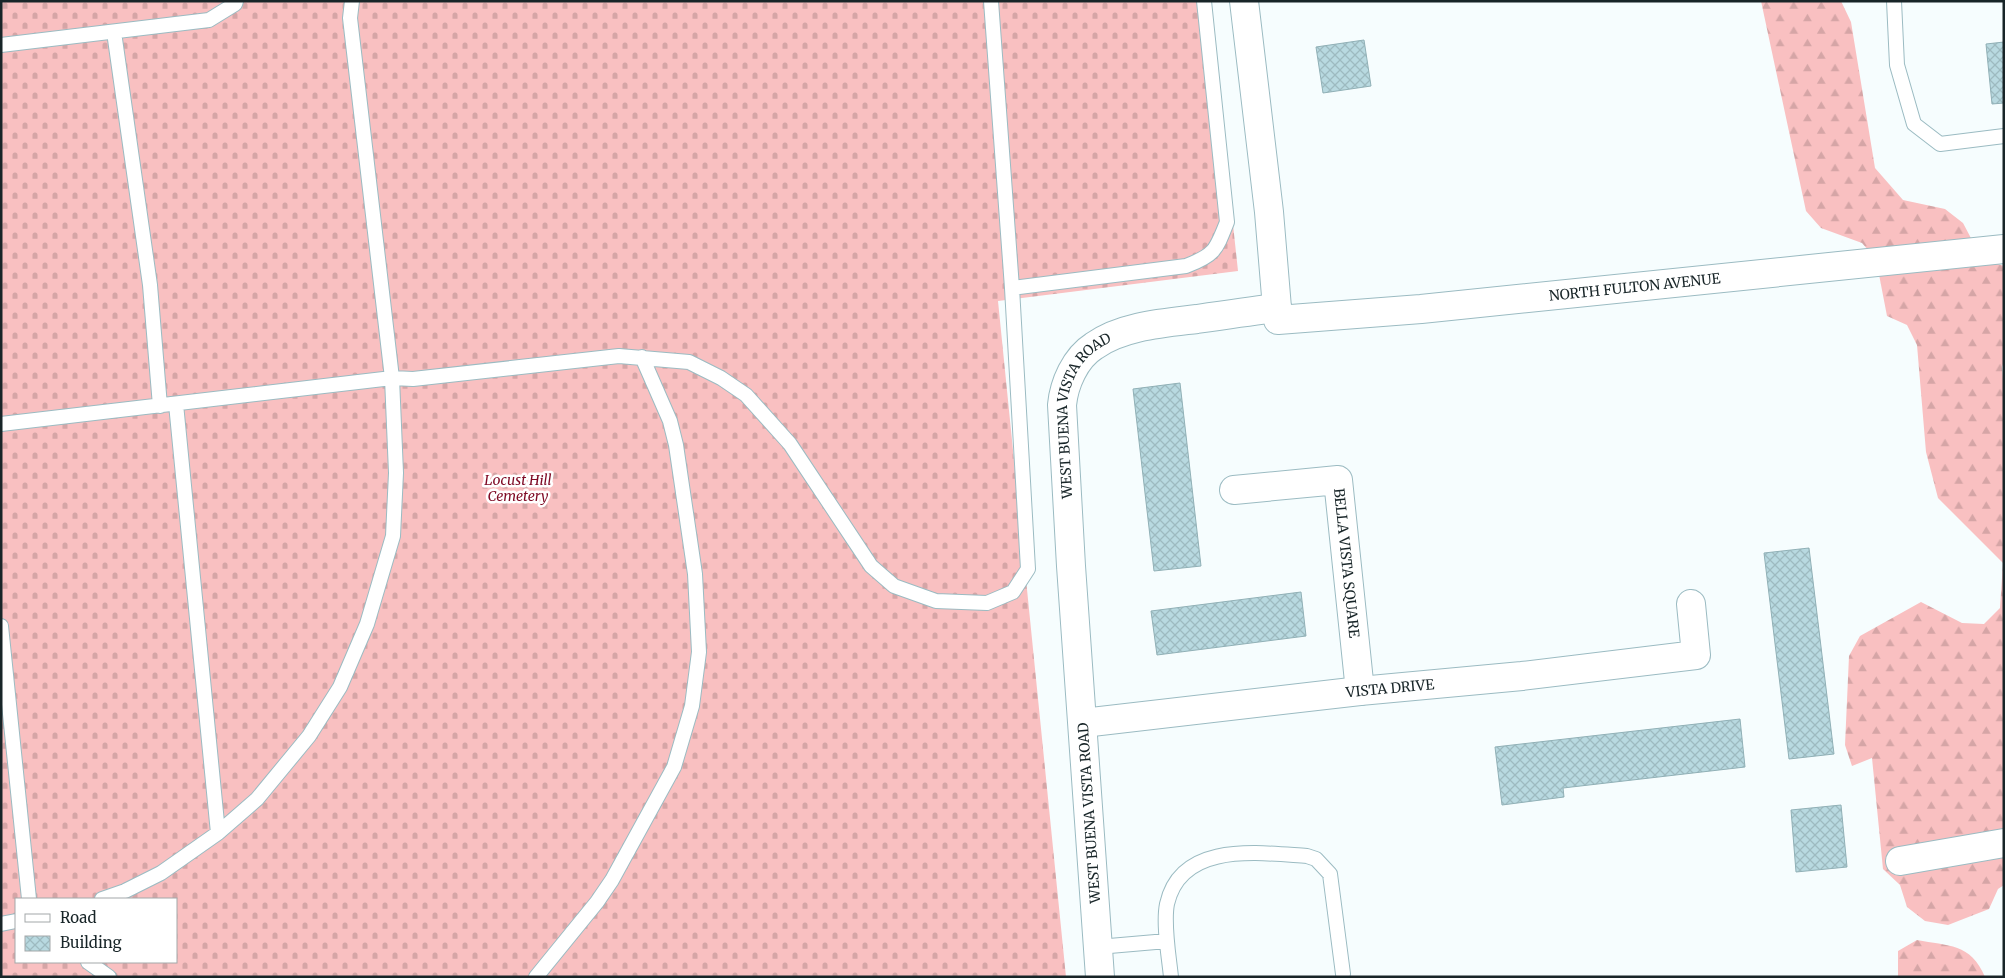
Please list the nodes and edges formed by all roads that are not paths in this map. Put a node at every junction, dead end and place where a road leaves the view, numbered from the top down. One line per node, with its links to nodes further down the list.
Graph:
1 (236, 1): 7 (lane)
2 (352, 1): 14 (lane)
3 (991, 1): 11 (lane)
4 (1204, 1): 11 (lane)
5 (1244, 1): 12 (street)
6 (1894, 1): 9 (lane)
7 (114, 32): 8 (lane); 16 (lane)
8 (1, 45)
9 (2004, 136)
10 (2004, 249): 12 (street, NORTH FULTON AVENUE)
11 (1012, 288): 13 (lane)
12 (1277, 308): 23 (street, WEST BUENA VISTA ROAD)
13 (642, 357): 14 (lane); 36 (lane)
14 (392, 378): 15 (lane); 24 (lane)
15 (176, 404): 16 (lane); 24 (lane)
16 (160, 406): 17 (lane)
17 (1, 424)
18 (1234, 490): 22 (street, BELLA VISTA SQUARE)
19 (1691, 604): 22 (street, VISTA DRIVE)
20 (1, 626): 21 (lane)
21 (3, 664): 27 (lane)
22 (1360, 690): 23 (street, VISTA DRIVE)
23 (1083, 723): 32 (street, WEST BUENA VISTA ROAD)
24 (218, 833): 28 (lane)
25 (2004, 843): 26 (street)
26 (1900, 860)
27 (29, 898)
28 (105, 898)
29 (15, 922): 30 (lane)
30 (1, 924)
31 (1167, 941): 32 (lane); 34 (lane); 38 (lane)
32 (1098, 947): 37 (street, WEST BUENA VISTA ROAD)
33 (89, 963): 35 (lane)
34 (1343, 974)
35 (108, 977)
36 (536, 977)
37 (1100, 977)
38 (1171, 977)

